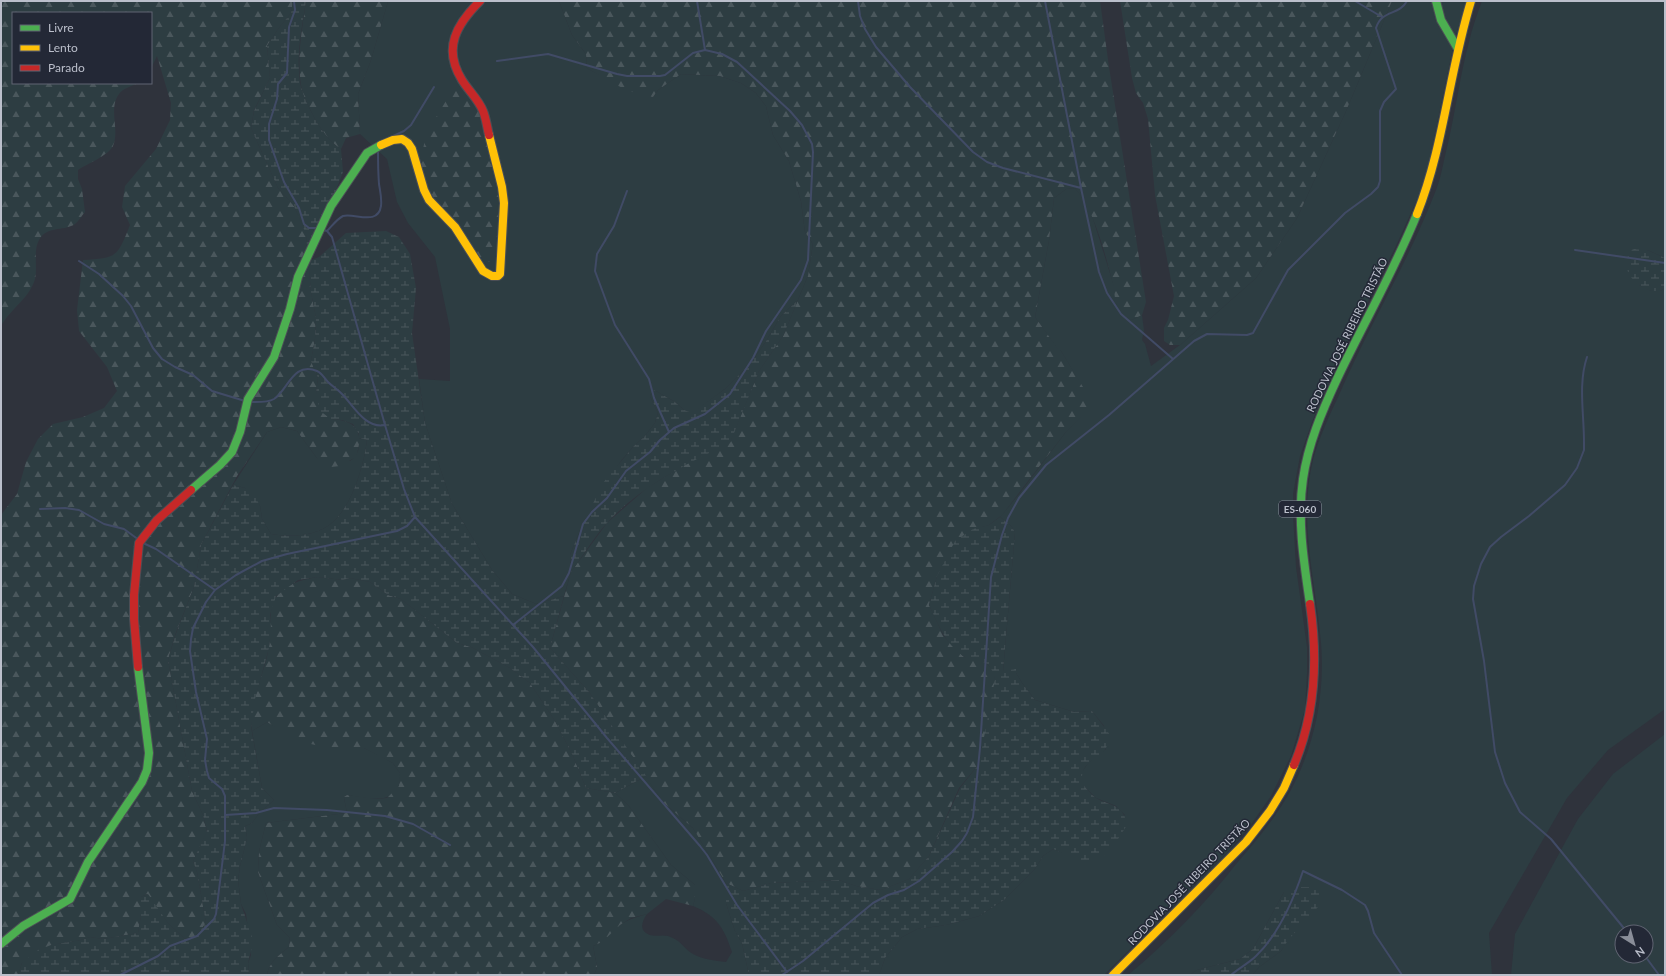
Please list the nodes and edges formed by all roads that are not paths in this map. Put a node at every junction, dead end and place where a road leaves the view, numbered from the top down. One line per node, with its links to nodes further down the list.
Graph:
1 (480, 1): 5 (street)
2 (1436, 1): 4 (street)
3 (1471, 1): 4 (street, RODOVIA JOSÉ RIBEIRO TRISTÃO / ES-060)
4 (1458, 49): 6 (street, RODOVIA JOSÉ RIBEIRO TRISTÃO / ES-060)
5 (1, 944)
6 (1113, 975)

